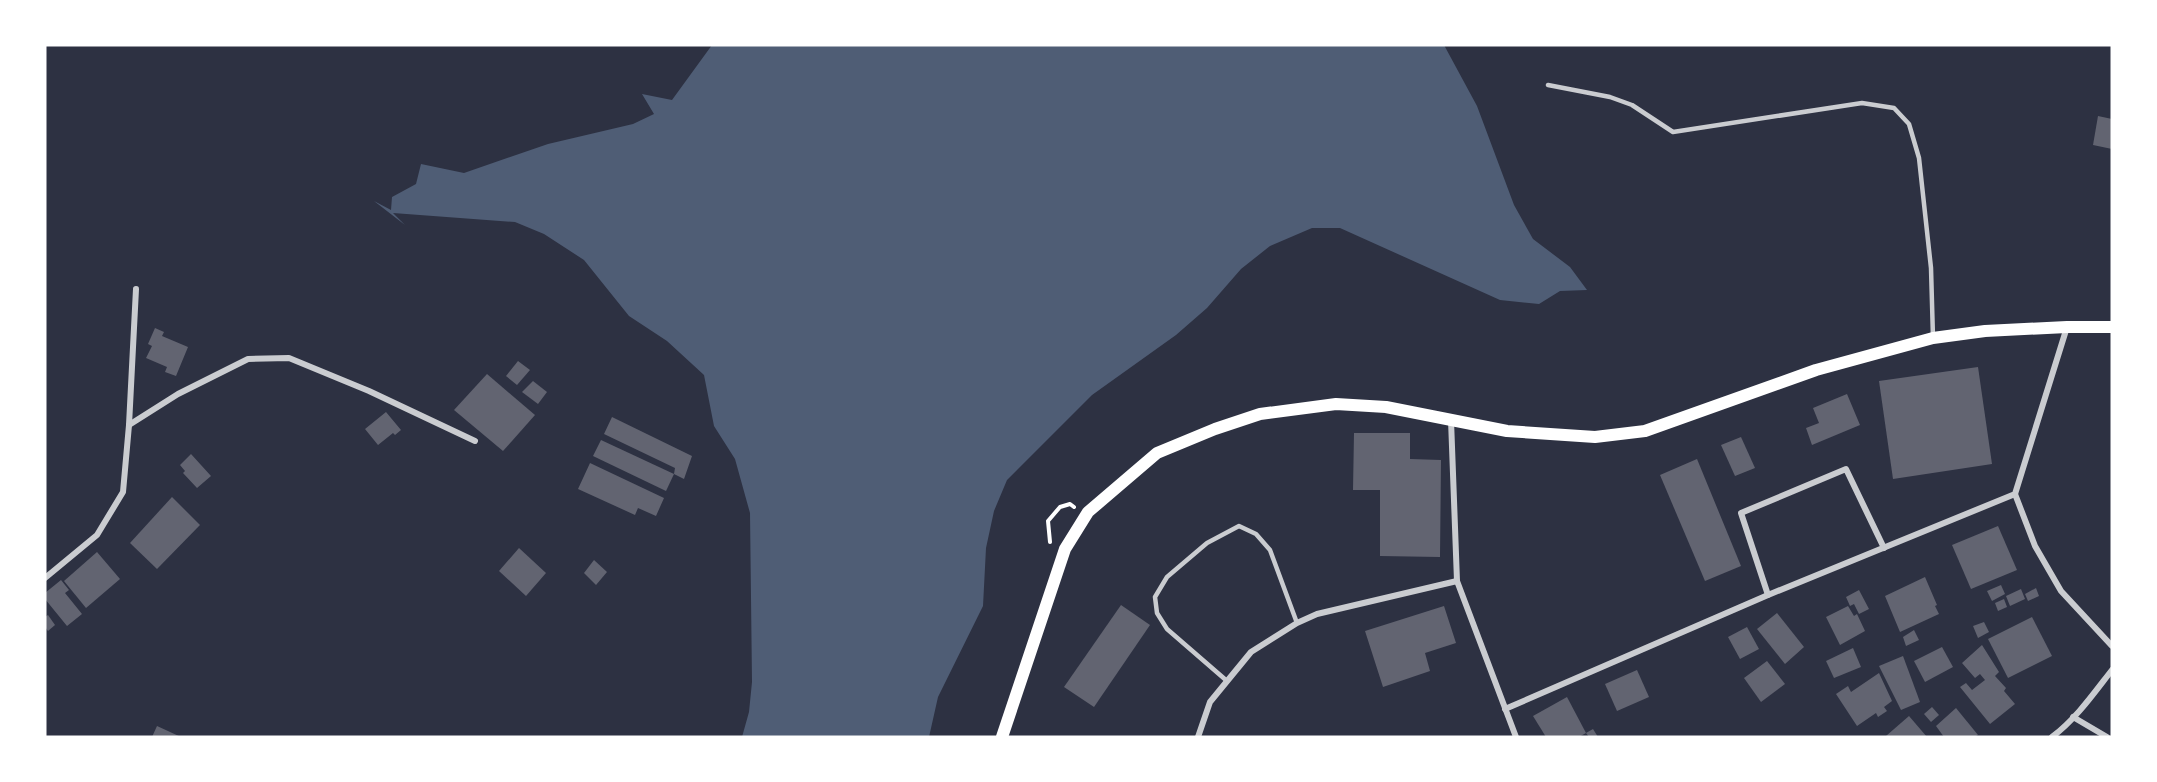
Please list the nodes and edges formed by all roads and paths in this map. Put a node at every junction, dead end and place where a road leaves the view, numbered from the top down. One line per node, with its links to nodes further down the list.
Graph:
1 (1548, 86): 5 (lane)
2 (136, 289): 7 (street)
3 (2067, 327): 4 (main road); 5 (main road); 9 (street)
4 (2112, 327)
5 (1933, 338): 6 (main road)
6 (1451, 420): 12 (street); 20 (main road)
7 (129, 425): 8 (street); 11 (street)
8 (475, 441)
9 (2015, 494): 10 (street); 15 (street)
10 (1884, 548): 13 (street); 13 (street)
11 (45, 578)
12 (1457, 581): 14 (street); 18 (street)
13 (1768, 595): 18 (street)
14 (1297, 623): 17 (street); 17 (lane)
15 (2112, 646)
16 (2112, 670): 19 (street)
17 (1227, 681): 21 (street)
18 (1505, 709): 22 (street)
19 (2073, 717): 23 (street); 24 (street)
20 (1002, 737)
21 (1198, 737)
22 (1516, 737)
23 (2052, 737)
24 (2107, 737)

